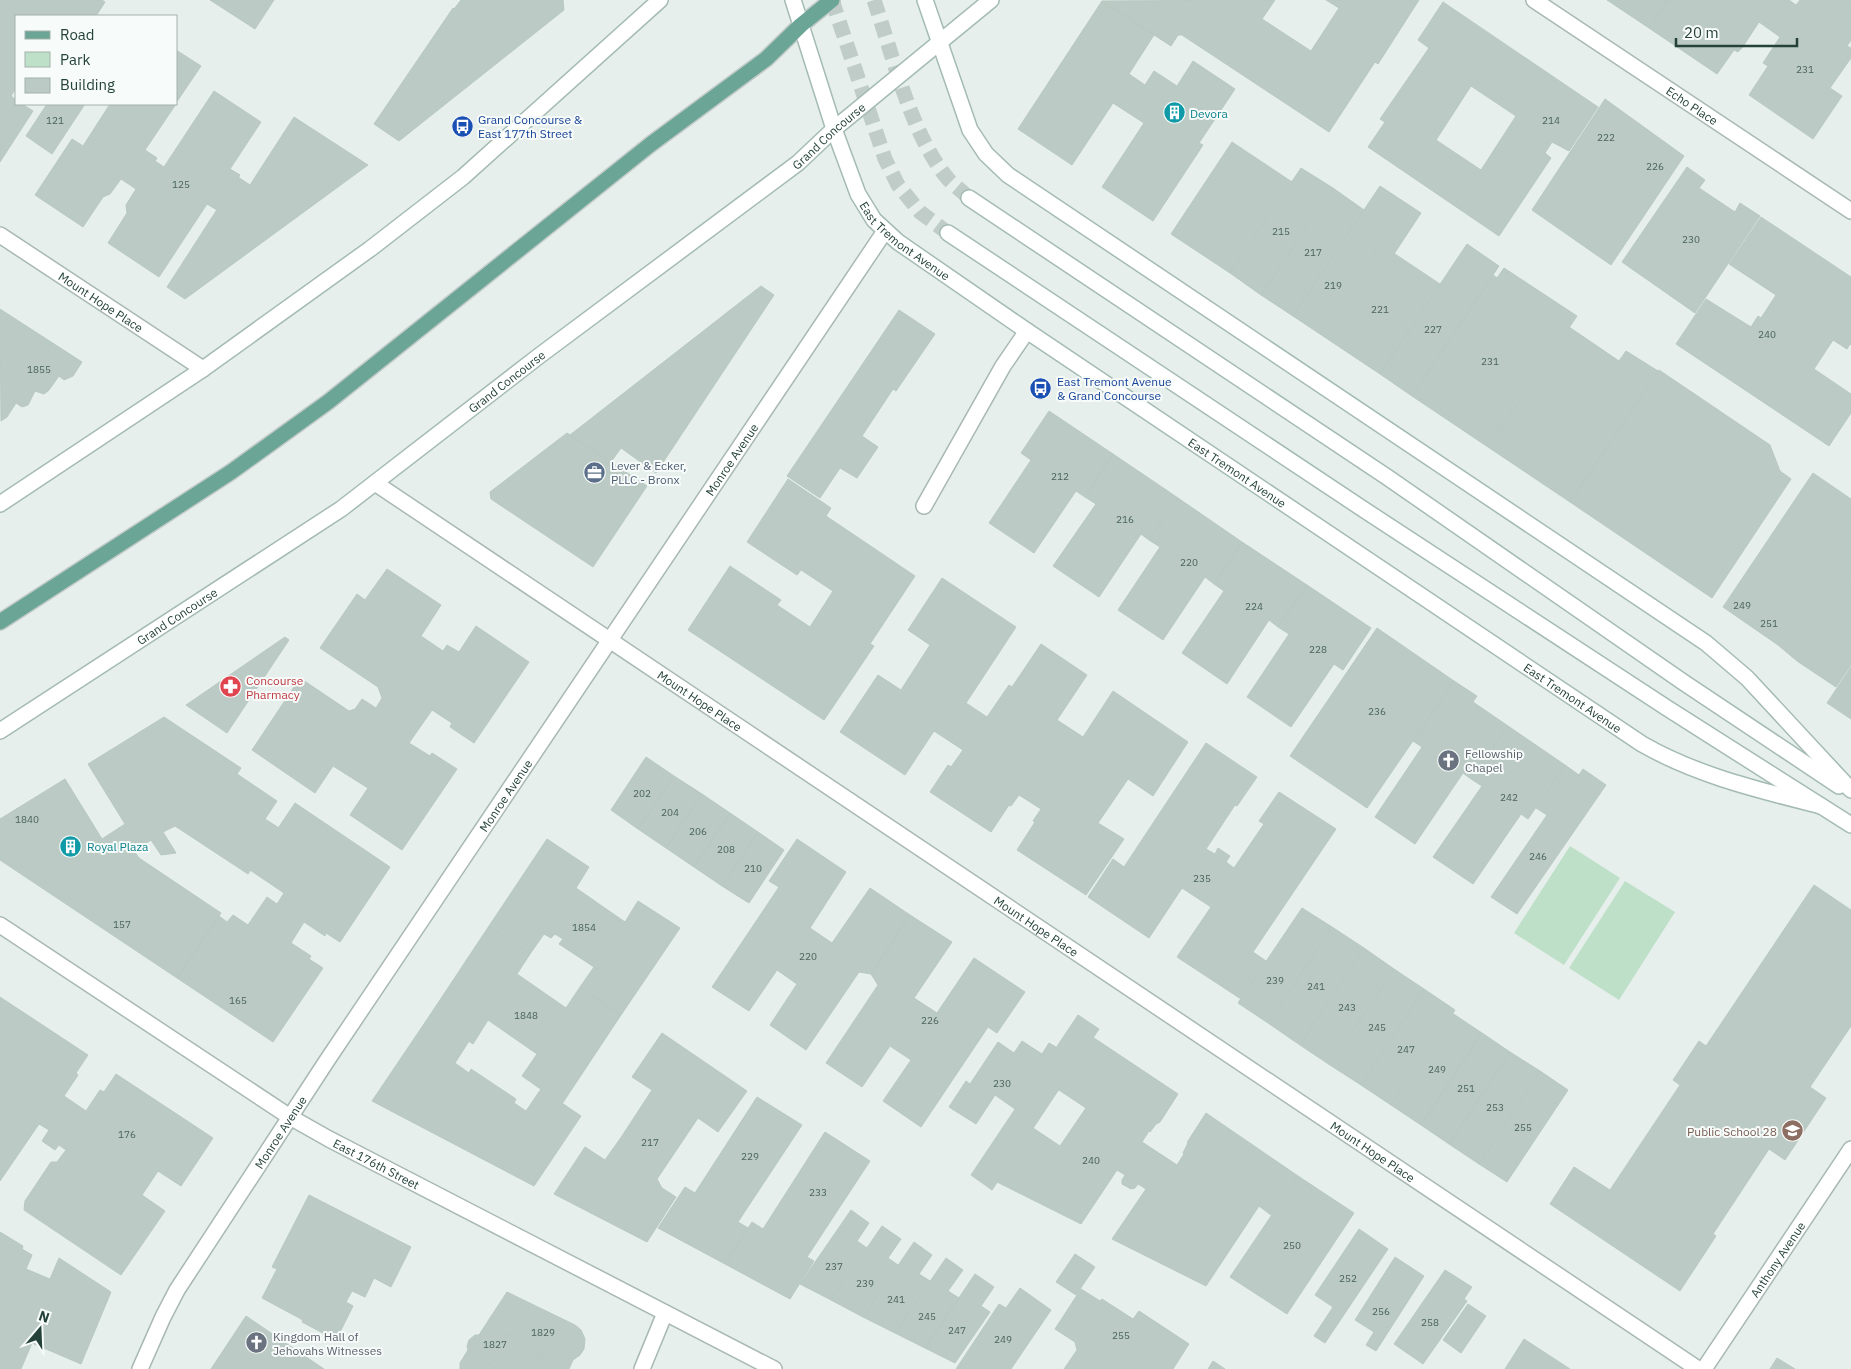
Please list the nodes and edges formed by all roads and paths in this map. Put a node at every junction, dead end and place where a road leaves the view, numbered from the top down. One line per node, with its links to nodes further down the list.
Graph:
1 (660, 0): 16 (street)
2 (793, 0): 7 (street, East Tremont Avenue)
3 (832, 0): 7 (main road)
4 (925, 0): 8 (street)
5 (991, 0): 8 (street, Grand Concourse)
6 (1534, 0): 11 (street, Echo Place)
7 (801, 25): 9 (street, East Tremont Avenue); 20 (main road)
8 (939, 43): 9 (street, Grand Concourse); 23 (street)
9 (834, 129): 12 (street, East Tremont Avenue); 17 (street, Grand Concourse)
10 (969, 198): 23 (street)
11 (1851, 211)
12 (885, 231): 15 (street, East Tremont Avenue); 21 (street, Monroe Avenue)
13 (948, 233): 24 (street, East Tremont Avenue)
14 (0, 235): 16 (street, Mount Hope Place)
15 (1027, 331): 19 (street); 24 (street, East Tremont Avenue)
16 (203, 369): 18 (street)
17 (375, 483): 21 (street, Mount Hope Place); 22 (street, Grand Concourse)
18 (0, 504)
19 (924, 506)
20 (0, 622)
21 (610, 640): 27 (street, Monroe Avenue); 33 (street, Mount Hope Place)
22 (0, 731)
23 (1851, 792)
24 (1821, 806): 25 (street, East Tremont Avenue)
25 (1851, 825)
26 (0, 925): 27 (street, East 176th Street)
27 (290, 1117): 29 (street, East 176th Street); 30 (street, Monroe Avenue)
28 (1851, 1148): 34 (street, Anthony Avenue)
29 (665, 1313): 31 (street); 32 (street, East 176th Street)
30 (140, 1369)
31 (642, 1369)
32 (774, 1369)
33 (1698, 1369)
34 (1704, 1369)

